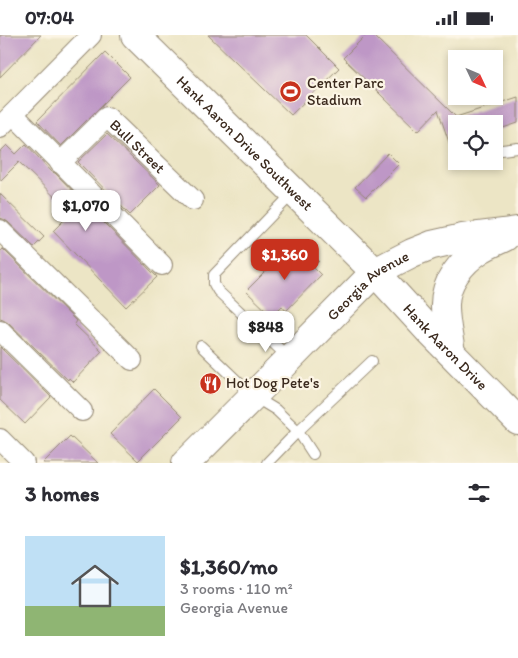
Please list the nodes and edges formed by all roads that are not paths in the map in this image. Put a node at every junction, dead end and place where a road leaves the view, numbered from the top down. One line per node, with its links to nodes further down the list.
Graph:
1 (91, 35): 3 (street)
2 (136, 35): 7 (main road, Hank Aaron Drive Southwest)
3 (6, 121): 6 (street)
4 (518, 148): 5 (lane)
5 (503, 150)
6 (60, 163): 8 (street, Bull Street); 11 (street)
7 (294, 192): 12 (main road, Hank Aaron Drive Southwest); 16 (lane)
8 (194, 200)
9 (0, 230): 17 (street)
10 (518, 231): 12 (main road, Georgia Avenue); 15 (main road)
11 (162, 265)
12 (375, 272): 15 (main road, Hank Aaron Drive); 16 (main road, Georgia Avenue)
13 (0, 330): 20 (street)
14 (201, 346): 19 (lane)
15 (451, 353): 21 (main road, Hank Aaron Drive)
16 (289, 359): 19 (main road, Georgia Avenue)
17 (132, 360)
18 (372, 361): 22 (lane)
19 (253, 397): 22 (lane); 26 (main road, Georgia Avenue)
20 (82, 411)
21 (518, 421)
22 (298, 431): 24 (lane); 27 (lane)
23 (3, 447): 25 (street)
24 (313, 454)
25 (24, 463)
26 (186, 463)
27 (268, 463)

